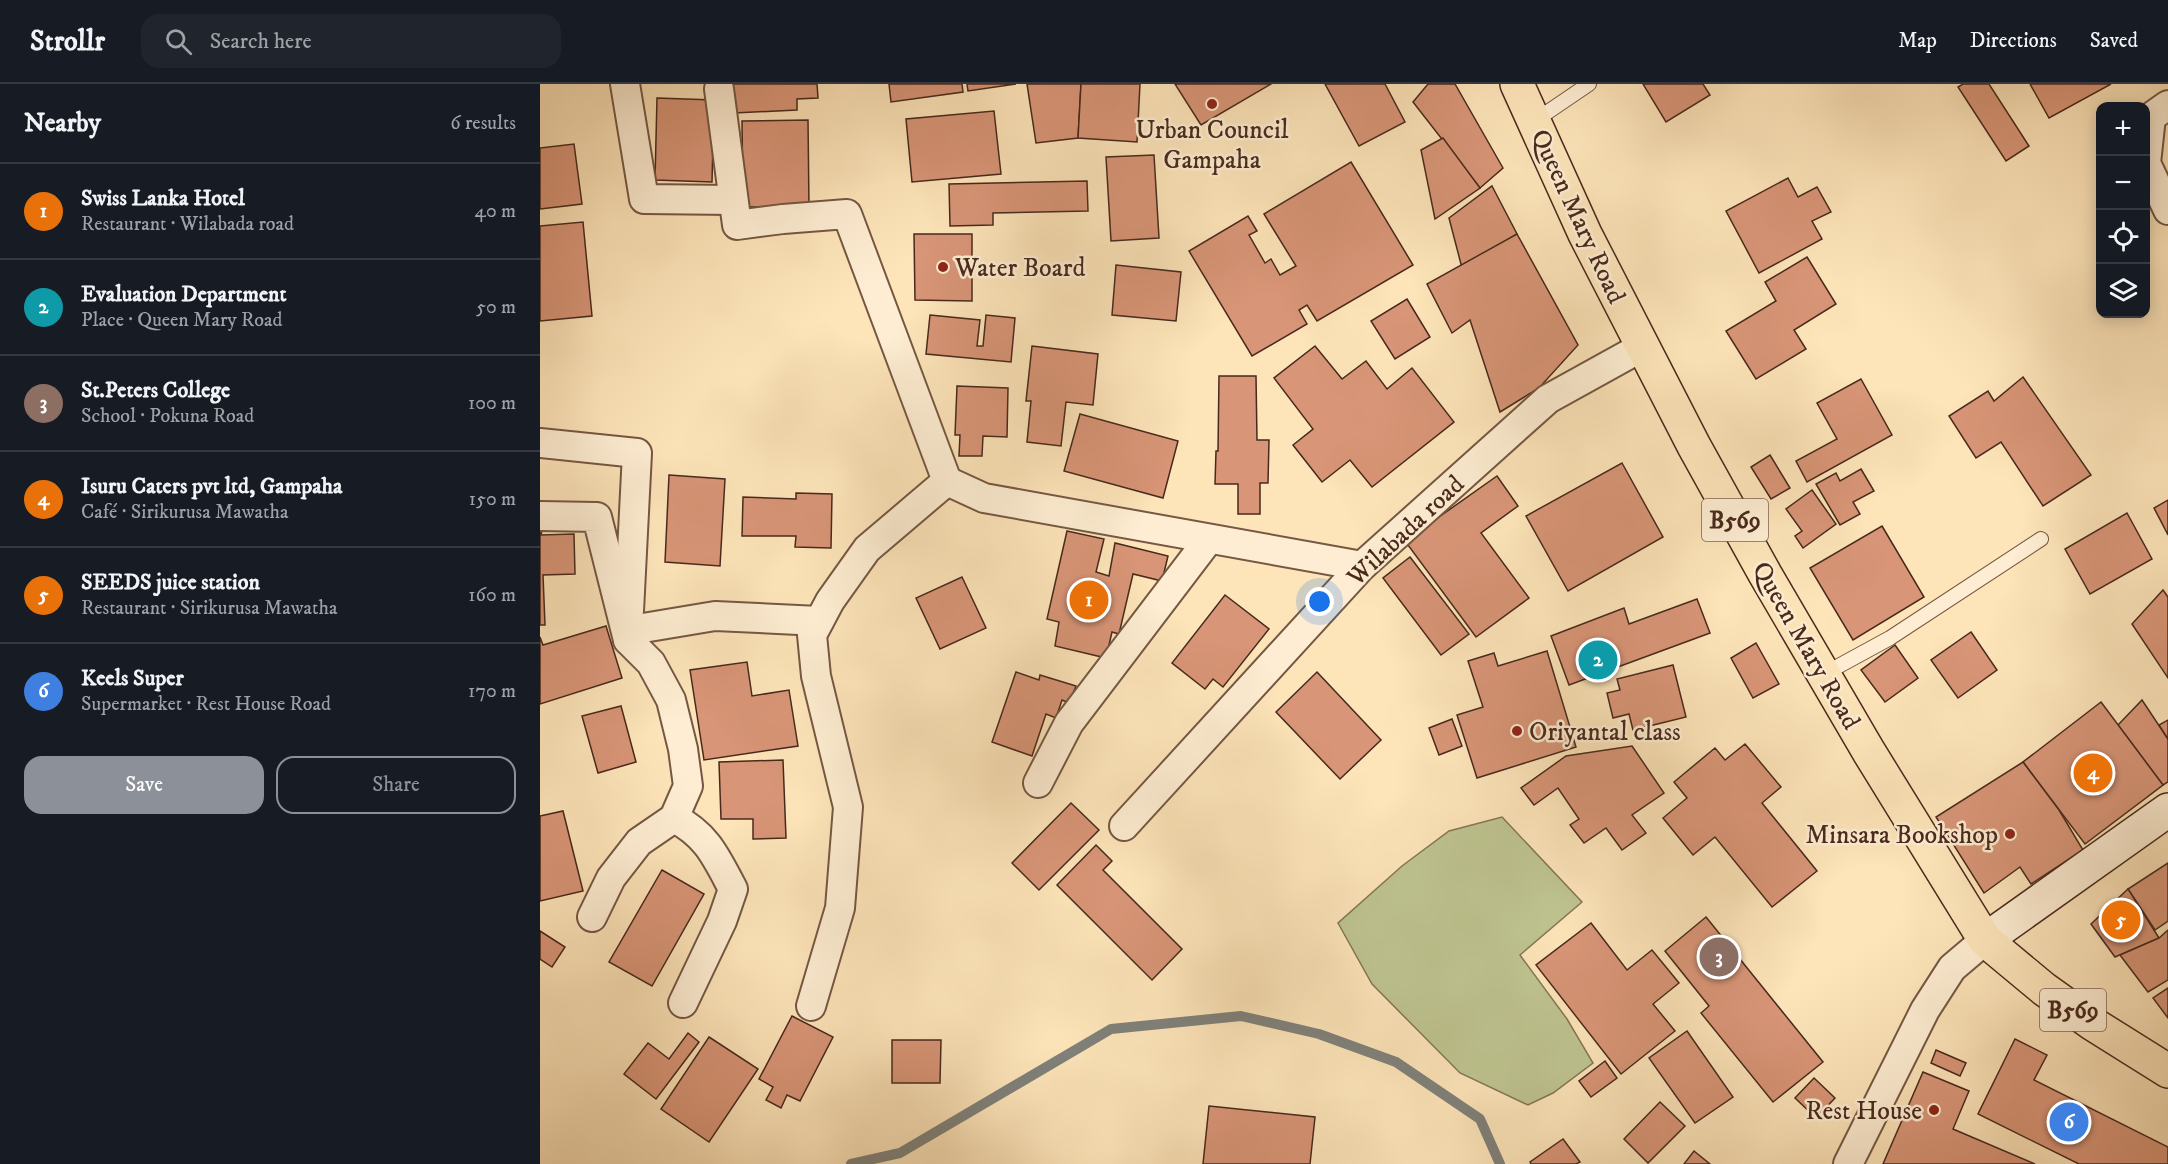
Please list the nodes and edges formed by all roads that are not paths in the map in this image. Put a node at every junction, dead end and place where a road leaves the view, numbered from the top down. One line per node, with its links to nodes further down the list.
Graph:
1 (626, 84): 7 (street)
2 (1517, 84): 6 (main road, Queen Mary Road / B569)
3 (1589, 84): 6 (lane)
4 (719, 89): 7 (street)
5 (2168, 105): 8 (street)
6 (1533, 122): 9 (main road, Queen Mary Road / B569)
7 (733, 200): 11 (street)
8 (2168, 210)
9 (1642, 347): 15 (street, Wilabada road); 18 (main road, Queen Mary Road / B569)
10 (540, 443): 17 (street)
11 (948, 481): 14 (street); 16 (street)
12 (540, 516): 17 (street)
13 (2042, 539): 18 (lane)
14 (1209, 540): 15 (street); 19 (street)
15 (1362, 566): 22 (street, Wilabada road)
16 (819, 621): 17 (street); 26 (street)
17 (628, 640): 21 (street)
18 (1824, 674): 24 (main road, Queen Mary Road / B569)
19 (1038, 783)
20 (2168, 810): 24 (street)
21 (674, 818): 23 (street); 25 (street)
22 (1124, 826)
23 (592, 917)
24 (1985, 940): 27 (main road, B569); 28 (street)
25 (683, 1003)
26 (811, 1006)
27 (2168, 1071)
28 (1848, 1164)

